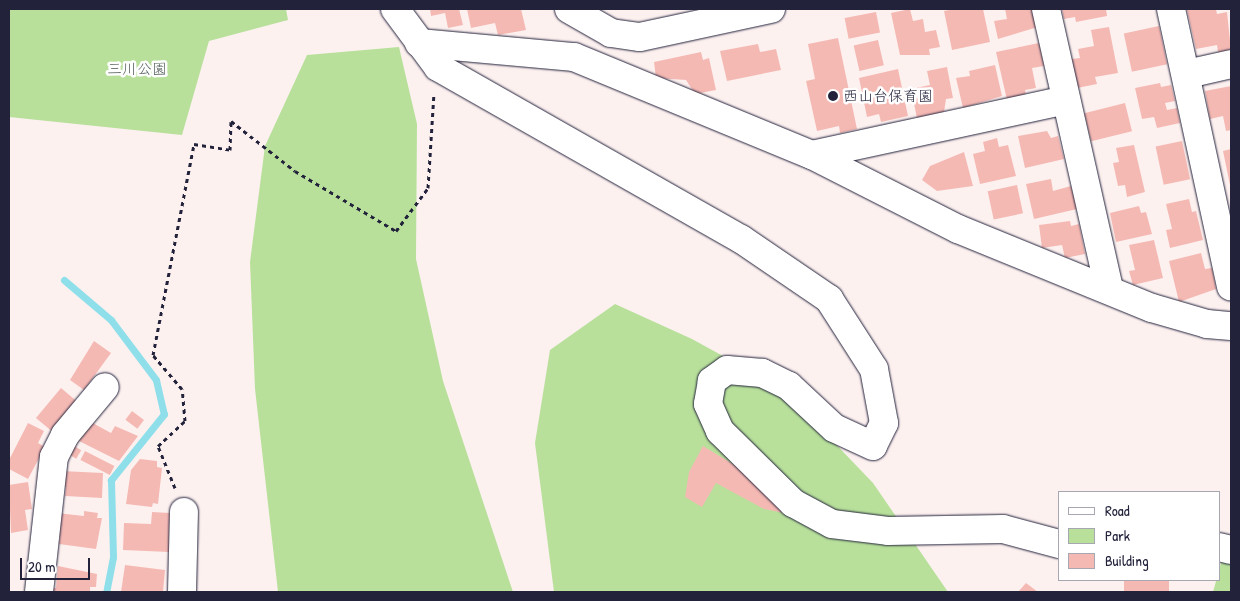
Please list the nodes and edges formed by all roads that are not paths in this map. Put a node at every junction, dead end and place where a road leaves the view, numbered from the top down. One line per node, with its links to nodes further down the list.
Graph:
1 (395, 9): 7 (street)
2 (569, 9): 6 (street)
3 (771, 9): 6 (street)
4 (1046, 9): 11 (street)
5 (1171, 9): 10 (street)
6 (592, 24): 8 (street)
7 (419, 43): 8 (street); 19 (street)
8 (574, 57): 12 (street)
9 (1231, 64): 10 (street)
10 (1187, 74): 13 (street)
11 (1066, 100): 12 (street); 15 (street)
12 (812, 155): 15 (street)
13 (1223, 208): 14 (street)
14 (1231, 287)
15 (1109, 289): 16 (street)
16 (1231, 326)
17 (105, 387): 20 (street)
18 (184, 512): 21 (street)
19 (1058, 544)
20 (39, 592)
21 (182, 592)

